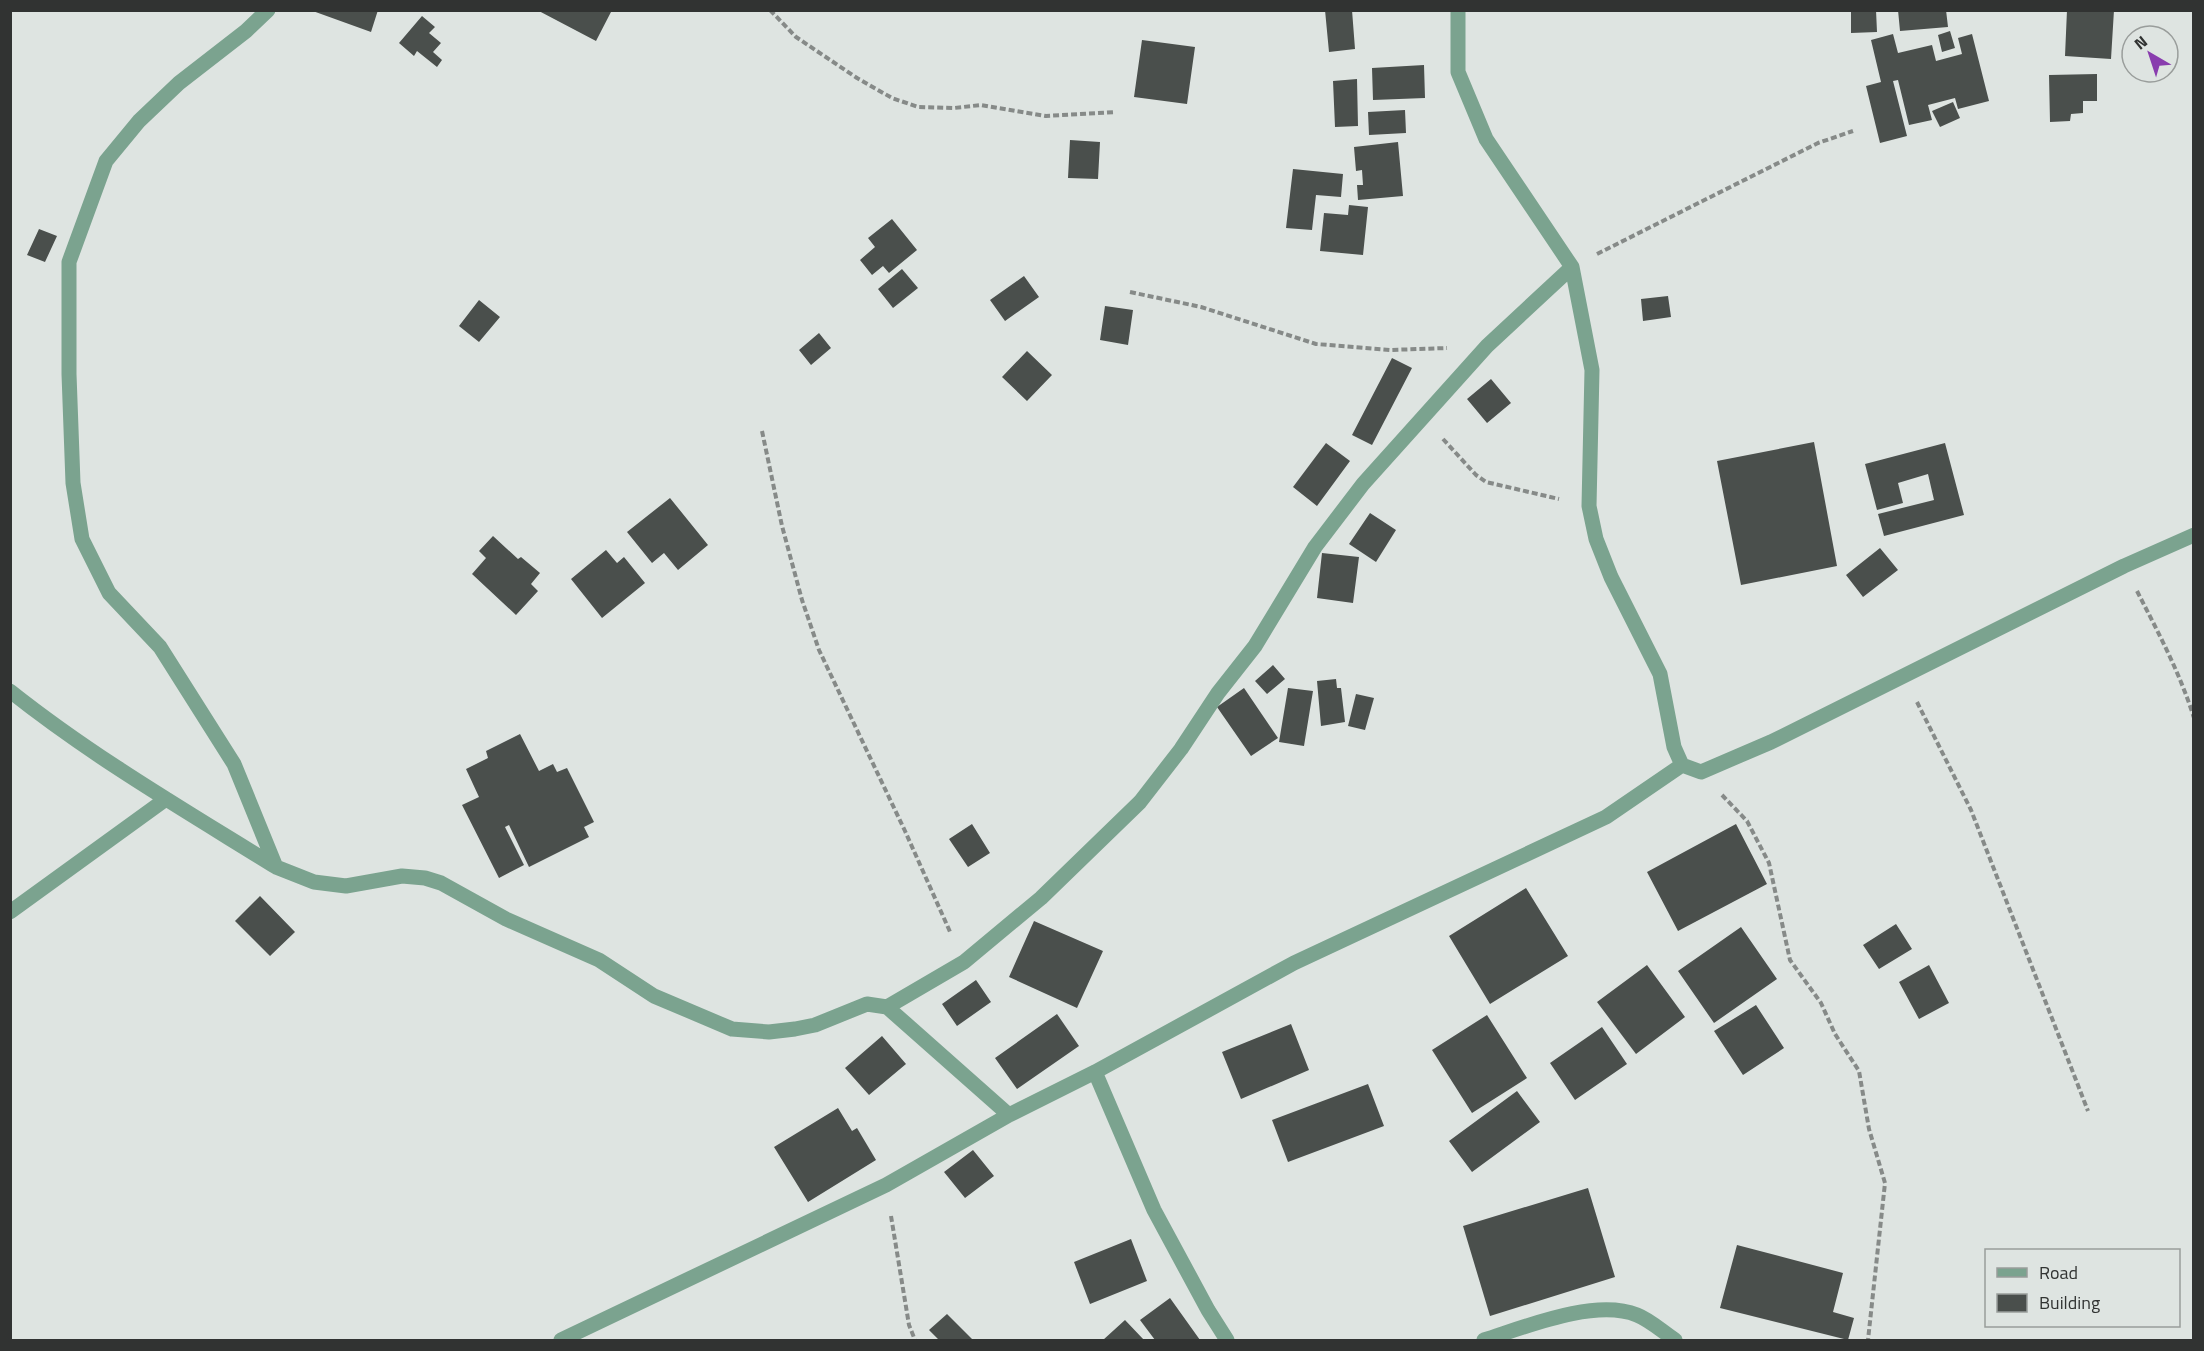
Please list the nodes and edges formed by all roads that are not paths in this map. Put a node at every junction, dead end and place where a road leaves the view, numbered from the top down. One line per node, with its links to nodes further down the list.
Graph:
1 (268, 10): 8 (street)
2 (1458, 10): 3 (street)
3 (1572, 267): 6 (street); 10 (street)
4 (2193, 535): 6 (street)
5 (10, 691): 7 (street)
6 (1682, 765): 11 (street)
7 (166, 798): 8 (street); 9 (street)
8 (276, 867): 10 (street)
9 (10, 912)
10 (887, 1007): 12 (street)
11 (1095, 1072): 12 (street); 14 (street)
12 (1009, 1114): 13 (street)
13 (561, 1341)
14 (1227, 1341)
15 (1484, 1341): 16 (street)
16 (1675, 1341)

